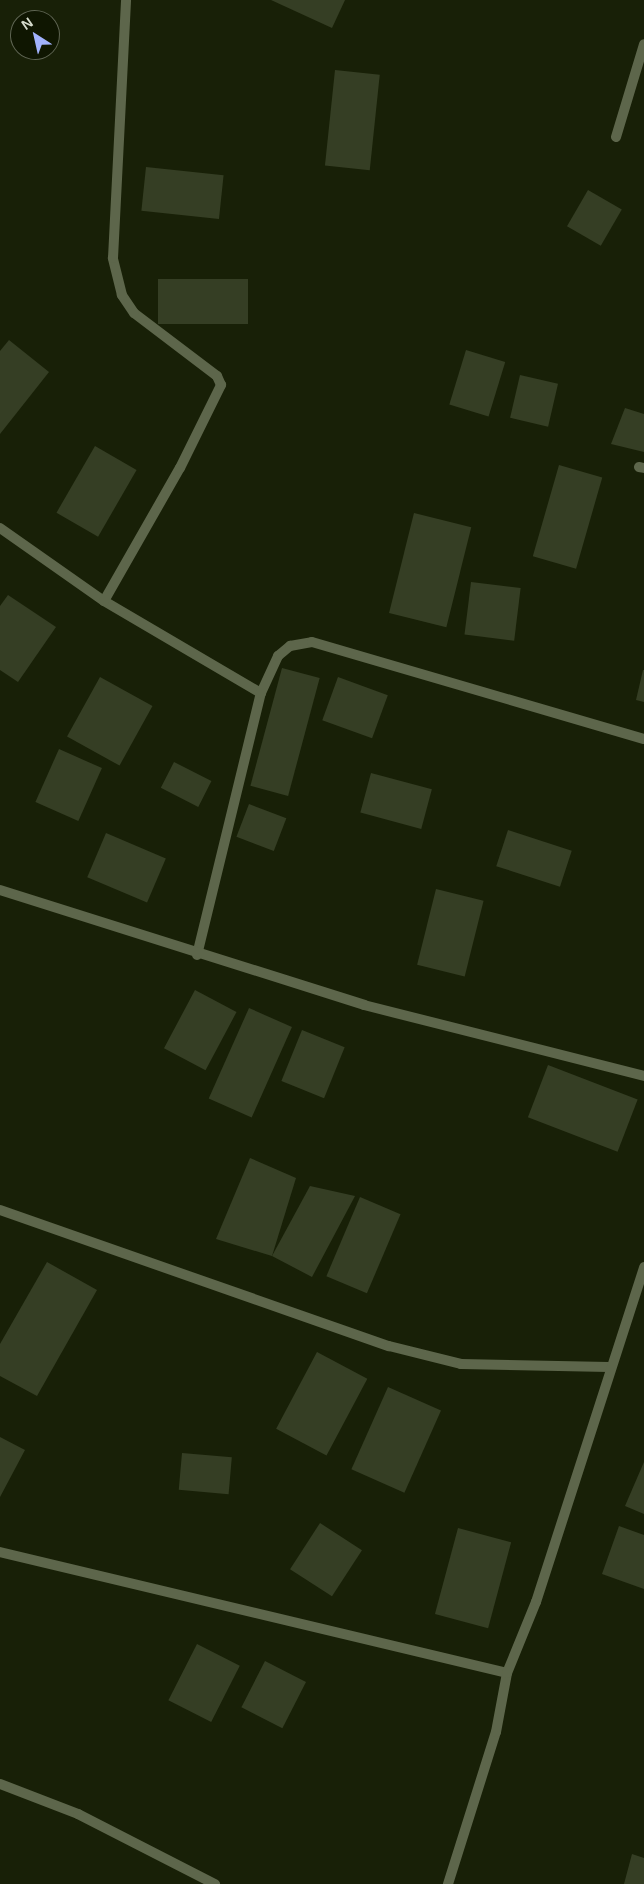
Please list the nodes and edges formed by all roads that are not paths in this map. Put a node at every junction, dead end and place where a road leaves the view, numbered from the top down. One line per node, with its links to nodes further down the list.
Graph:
1 (126, 0): 5 (street)
2 (644, 44): 3 (street)
3 (616, 137)
4 (0, 528): 5 (street)
5 (104, 601): 6 (street)
6 (261, 693): 7 (street); 9 (street)
7 (644, 738)
8 (0, 890): 9 (street)
9 (197, 954): 10 (street)
10 (644, 1076)
11 (0, 1210): 13 (street)
12 (644, 1267): 13 (street)
13 (609, 1368): 15 (street)
14 (0, 1552): 15 (street)
15 (507, 1672): 18 (street)
16 (0, 1784): 17 (street)
17 (215, 1884)
18 (448, 1884)

